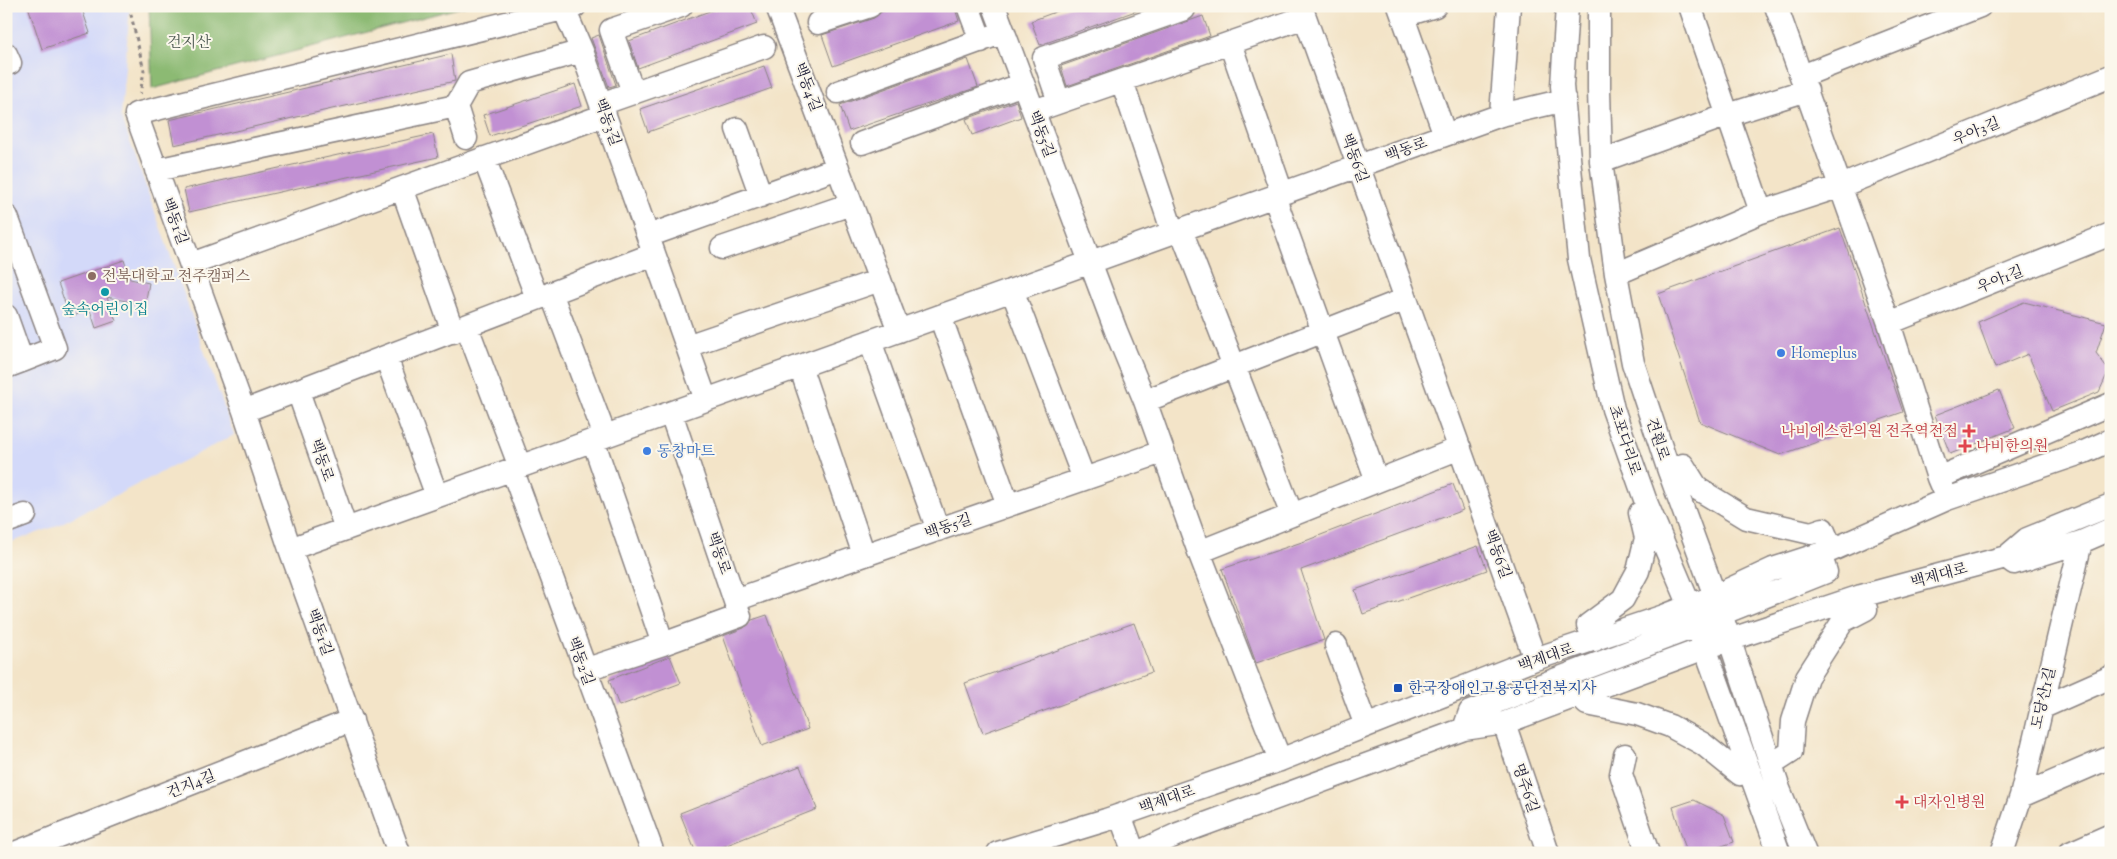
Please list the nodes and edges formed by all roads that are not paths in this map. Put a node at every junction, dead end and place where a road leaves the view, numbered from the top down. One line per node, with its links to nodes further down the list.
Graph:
1 (681, 6): 27 (street)
2 (777, 6): 43 (street, 백동4길)
3 (870, 6): 17 (street)
4 (968, 6): 19 (street)
5 (994, 6): 18 (street, 백동5길)
6 (1434, 6): 14 (street)
7 (1509, 6): 34 (street)
8 (1567, 6): 29 (street, 초포다리로)
9 (1599, 6): 41 (street, 견훤로)
10 (1690, 6): 35 (street)
11 (1980, 6): 25 (street)
12 (570, 8): 22 (street, 백동3길); 44 (street, 백동1길)
13 (1184, 9): 30 (street)
14 (1401, 11): 37 (street, 백동로)
15 (1778, 11): 25 (street)
16 (1303, 12): 20 (street, 백동6길); 42 (street, 백동6길)
17 (818, 23)
18 (1004, 32): 19 (street); 26 (street, 백동5길)
19 (981, 40): 28 (street)
20 (1230, 43): 24 (street, 백동6길); 47 (street)
21 (764, 47): 27 (street)
22 (582, 51): 31 (street); 32 (street, 백동3길)
23 (2111, 76): 45 (street, 우아3길)
24 (1122, 81): 30 (street, 백동6길); 52 (street)
25 (1804, 83): 35 (street); 45 (street)
26 (1023, 84): 33 (street, 백동5길); 39 (street)
27 (633, 92): 32 (street)
28 (838, 92)
29 (1565, 100): 34 (street, 백동로); 92 (street, 초포다리로)
30 (1059, 102): 33 (street, 백동6길)
31 (456, 106): 38 (street); 44 (street)
32 (603, 109): 40 (street); 54 (street, 백동3길)
33 (1034, 111): 56 (street, 백동5길)
34 (1501, 115): 37 (street, 백동로)
35 (1728, 115): 41 (street); 50 (street)
36 (737, 129): 48 (street)
37 (1445, 135): 42 (street, 백동로)
38 (466, 138)
39 (862, 143)
40 (484, 158): 46 (street); 61 (street)
41 (1601, 161): 58 (street, 견훤로)
42 (1358, 166): 47 (street, 백동로); 62 (street, 백동6길)
43 (838, 168): 48 (street); 49 (street, 백동4길)
44 (156, 170): 57 (street, 백동1길)
45 (1841, 186): 50 (street, 우아3길); 65 (street)
46 (402, 188): 57 (street); 66 (street)
47 (1278, 195): 52 (street, 백동로); 68 (street)
48 (761, 196): 54 (street)
49 (852, 204): 55 (street); 59 (street, 백동4길)
50 (1761, 212): 58 (street, 우아3길)
51 (6, 216): 72 (street)
52 (1177, 231): 56 (street, 백동로); 74 (street)
53 (2111, 234): 65 (street, 우아1길)
54 (651, 245): 61 (street); 70 (street, 백동3길)
55 (722, 248)
56 (1090, 262): 60 (street, 백동로); 77 (street, 백동5길)
57 (191, 264): 79 (street, 백동1길)
58 (1616, 274): 86 (street, 견훤로)
59 (880, 280): 67 (street, 백동4길); 70 (street)
60 (1012, 290): 64 (street, 백동로); 88 (street)
61 (544, 296): 66 (street); 81 (street)
62 (1406, 299): 68 (street); 83 (street, 백동6길)
63 (6, 316): 72 (street)
64 (940, 316): 67 (street, 백동로); 93 (street)
65 (1889, 323): 87 (street)
66 (460, 329): 71 (street); 85 (street)
67 (899, 331): 69 (street, 백동로)
68 (1323, 332): 74 (street); 89 (street)
69 (870, 341): 73 (street, 백동로); 98 (street)
70 (687, 346): 76 (street, 백동3길)
71 (386, 357): 75 (street); 90 (street)
72 (14, 364)
73 (800, 366): 76 (street, 백동로); 103 (street)
74 (1234, 366): 77 (street); 95 (street)
75 (298, 391): 79 (street); 96 (street, 백동로)
76 (706, 400): 80 (street, 백동로)
77 (1145, 401): 84 (street, 백동5길)
78 (2111, 404): 87 (street)
79 (244, 411): 100 (street, 백동1길)
80 (671, 412): 81 (street, 백동로); 106 (street, 백동로)
81 (599, 438): 85 (street, 백동로); 111 (street)
82 (2111, 440): 91 (street, 백제대로)
83 (1460, 448): 89 (street); 114 (street, 백동6길)
84 (1162, 452): 88 (street, 백동5길); 101 (street, 백동5길)
85 (516, 468): 90 (street, 백동로); 115 (street, 백동2길)
86 (1669, 471): 102 (street); 107 (street, 견훤로)
87 (1938, 478): 91 (street)
88 (1084, 479): 93 (street, 백동5길)
89 (1377, 481): 95 (street)
90 (437, 496): 96 (street, 백동로)
91 (1947, 499): 102 (street, 백제대로)
92 (1646, 502): 108 (street, 초포다리로); 109 (street)
93 (1008, 505): 98 (street, 백동5길)
94 (2111, 505): 104 (street, 백제대로)
95 (1292, 515): 101 (street)
96 (346, 529): 100 (street, 백동로)
97 (2111, 529): 99 (street, 백제대로)
98 (938, 530): 103 (street, 백동5길)
99 (2081, 542): 104 (street, 백제대로); 118 (street, 도당산1길)
100 (290, 549): 119 (street, 백동1길)
101 (1199, 552): 125 (street, 백동5길)
102 (1826, 552): 107 (street, 백제대로)
103 (864, 555): 106 (street, 백동5길)
104 (2006, 557): 105 (street, 백제대로)
105 (1861, 596): 110 (street, 백제대로); 126 (street)
106 (735, 600): 111 (street, 백동로)
107 (1718, 605): 108 (street, 백제대로); 110 (street, 견훤로); 113 (street)
108 (1694, 616): 109 (street, 백제대로); 113 (street, 초포다리로); 122 (street)
109 (1595, 640): 114 (street, 백제대로)
110 (1730, 641): 113 (street, 백제대로); 126 (street, 견훤로)
111 (662, 644): 115 (street, 백동로)
112 (1336, 645): 121 (street)
113 (1705, 648): 117 (street, 백제대로); 127 (street, 초포다리로)
114 (1535, 659): 121 (street, 백제대로)
115 (584, 670): 133 (street, 백동2길)
116 (2111, 677): 118 (street)
117 (1578, 694): 120 (street, 백제대로); 127 (street)
118 (2041, 708): 128 (street, 도당산1길)
119 (352, 720): 131 (street, 건지4길); 132 (street, 백동1길)
120 (1504, 723): 122 (street, 백제대로); 136 (street, 명주6길)
121 (1366, 726): 125 (street, 백제대로)
122 (1464, 729): 135 (street, 백제대로)
123 (1625, 755): 137 (street)
124 (2111, 757): 128 (street)
125 (1280, 760): 129 (street, 백제대로)
126 (1771, 765): 139 (street, 견훤로)
127 (1749, 770): 138 (street, 초포다리로)
128 (2021, 796): 140 (street, 도당산1길)
129 (1120, 815): 134 (street, 백제대로); 135 (street)
130 (2111, 836): 141 (street)
131 (26, 851)
132 (399, 853)
133 (653, 853)
134 (998, 853)
135 (1136, 853)
136 (1548, 853)
137 (1648, 853)
138 (1778, 853)
139 (1805, 853)
140 (2002, 853)
141 (2070, 853)

